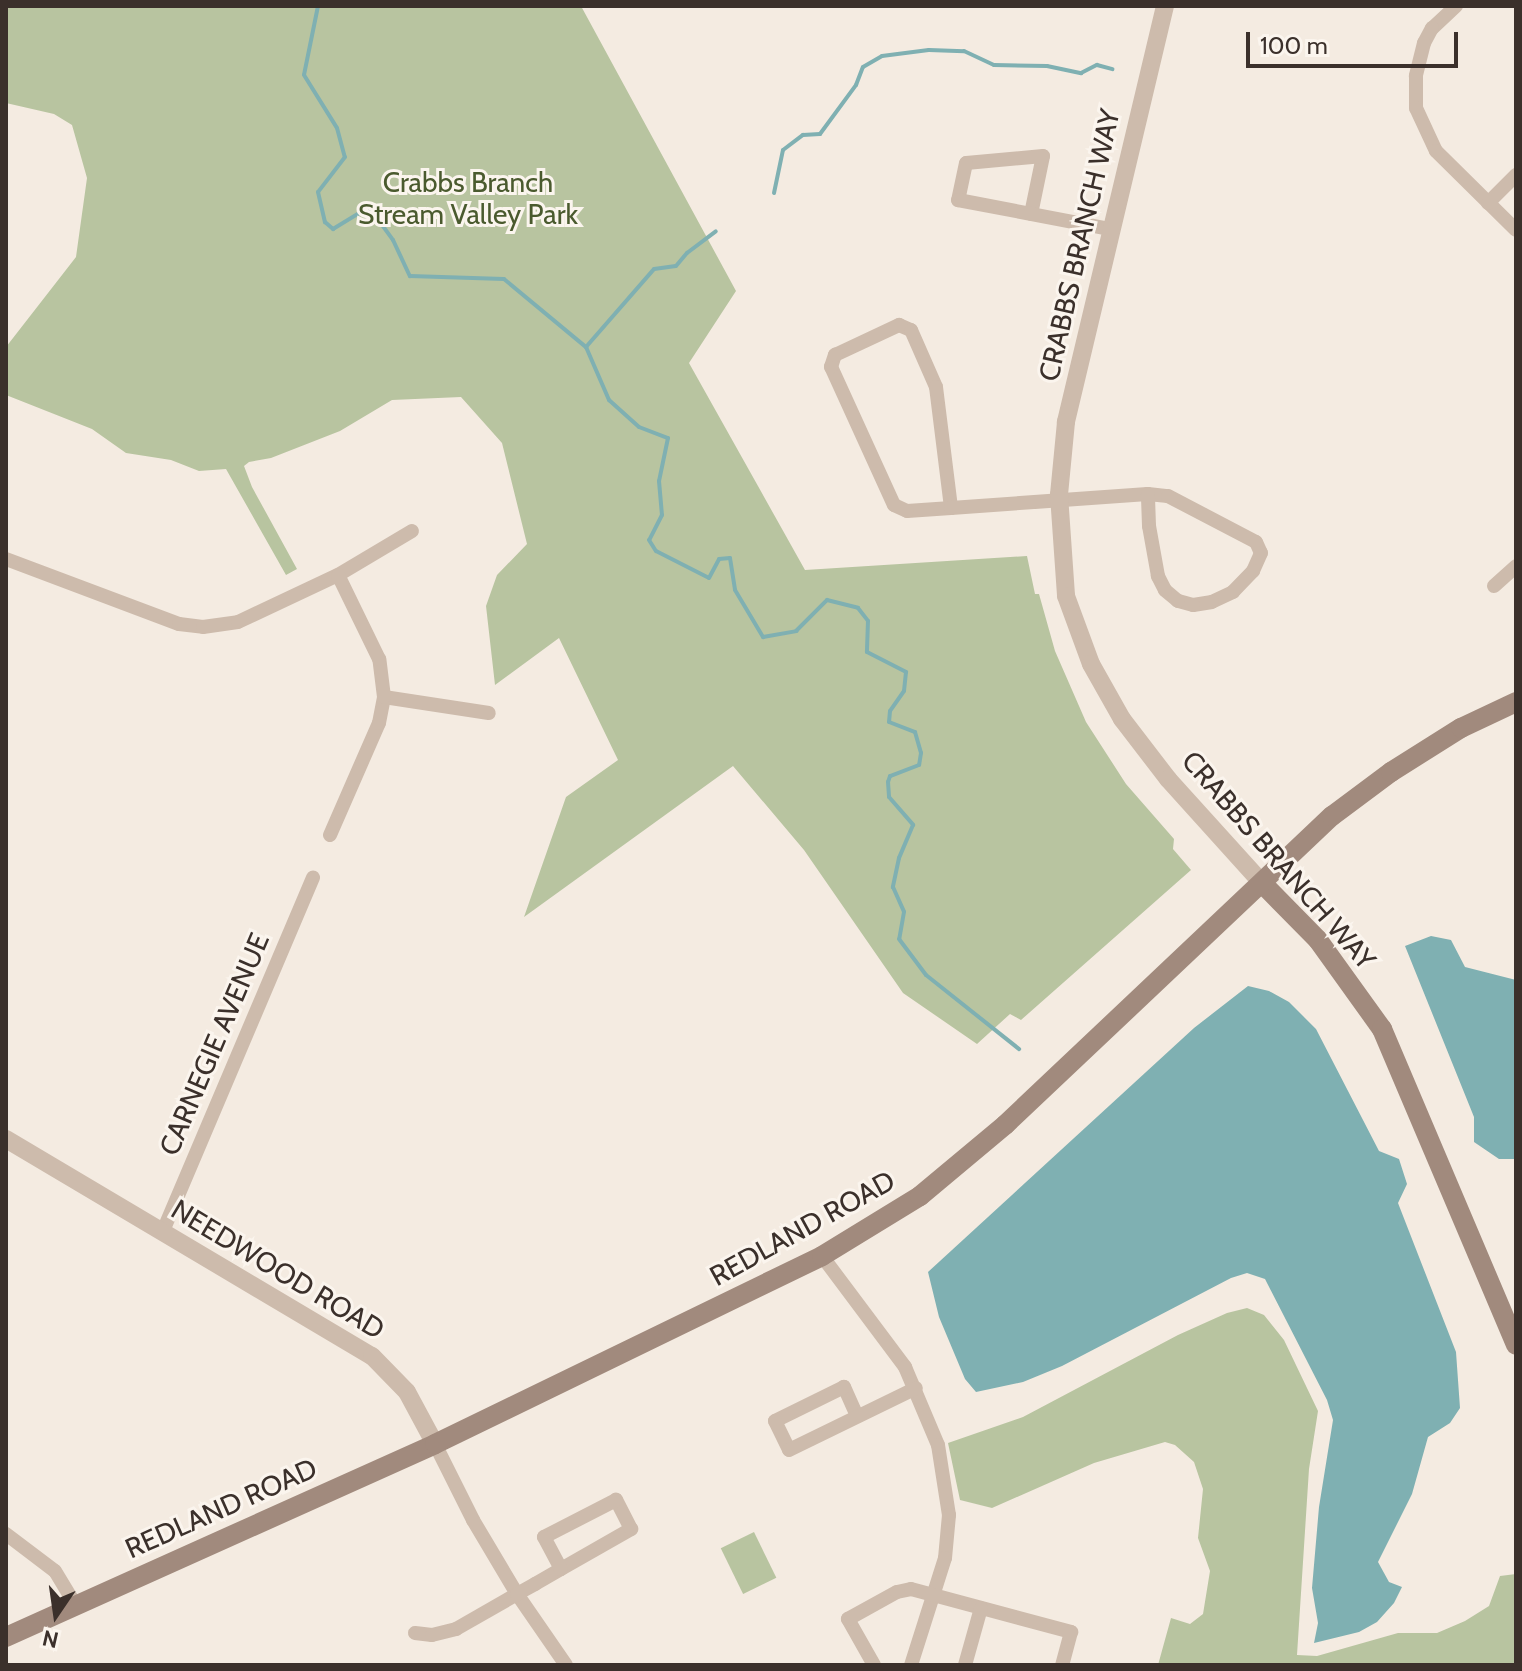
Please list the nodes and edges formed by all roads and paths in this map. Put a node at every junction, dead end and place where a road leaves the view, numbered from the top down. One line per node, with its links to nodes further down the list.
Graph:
1 (1165, 6): 6 (street, CRABBS BRANCH WAY)
2 (1456, 6): 4 (street)
3 (1516, 175): 4 (street)
4 (1488, 203): 7 (street)
5 (1031, 214): 5 (street); 6 (street)
6 (1110, 229): 9 (street, CRABBS BRANCH WAY)
7 (1516, 230)
8 (1148, 494): 8 (street); 9 (street)
9 (1059, 499): 10 (street); 21 (street, CRABBS BRANCH WAY)
10 (951, 508): 10 (street)
11 (412, 531): 14 (street)
12 (6, 559): 14 (street)
13 (1516, 566): 15 (street)
14 (338, 575): 16 (street)
15 (1494, 586)
16 (384, 697): 18 (street); 19 (street)
17 (1516, 702): 21 (main road, REDLAND ROAD)
18 (489, 713)
19 (330, 835)
20 (313, 878): 23 (street, CARNEGIE AVENUE)
21 (1262, 883): 24 (main road, REDLAND ROAD); 25 (main road, CRABBS BRANCH WAY)
22 (6, 1139): 23 (street, NEEDWOOD ROAD)
23 (163, 1231): 28 (street, NEEDWOOD ROAD)
24 (822, 1256): 26 (street); 28 (main road, REDLAND ROAD)
25 (1516, 1345)
26 (916, 1388): 27 (street); 32 (street)
27 (857, 1416): 27 (street)
28 (435, 1444): 31 (street, NEEDWOOD ROAD); 33 (main road, REDLAND ROAD)
29 (6, 1534): 33 (street)
30 (561, 1569): 30 (street); 31 (street)
31 (517, 1594): 35 (street); 37 (street, NEEDWOOD ROAD)
32 (936, 1595): 34 (street); 38 (street); 39 (street)
33 (75, 1604): 36 (main road, REDLAND ROAD)
34 (981, 1608): 40 (street); 41 (street)
35 (415, 1633)
36 (6, 1637)
37 (566, 1665)
38 (874, 1665)
39 (911, 1665)
40 (965, 1665)
41 (1062, 1665)

